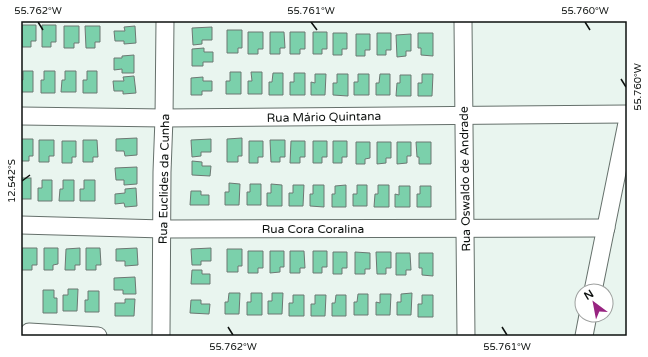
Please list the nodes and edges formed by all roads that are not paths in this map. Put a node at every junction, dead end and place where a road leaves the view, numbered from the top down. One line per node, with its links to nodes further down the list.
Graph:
1 (165, 21): 6 (street, Rua Euclides da Cunha)
2 (463, 21): 5 (street, Rua Oswaldo de Andrade)
3 (627, 114): 5 (street, Rua Mário Quintana)
4 (21, 116): 6 (street, Rua Mário Quintana)
5 (464, 116): 6 (street, Rua Mário Quintana); 9 (street, Rua Oswaldo de Andrade)
6 (164, 118): 11 (street, Rua Euclides da Cunha)
7 (627, 123): 10 (street)
8 (21, 225): 11 (street, Rua Cora Coralina)
9 (465, 228): 10 (street, Rua Cora Coralina); 11 (street, Rua Cora Coralina); 17 (street, Rua Oswaldo de Andrade)
10 (606, 228): 12 (street)
11 (163, 229): 16 (street, Rua Euclides da Cunha)
12 (595, 283)
13 (586, 323): 18 (street)
14 (27, 330): 15 (street)
15 (98, 336)
16 (161, 336)
17 (466, 336)
18 (584, 336)

